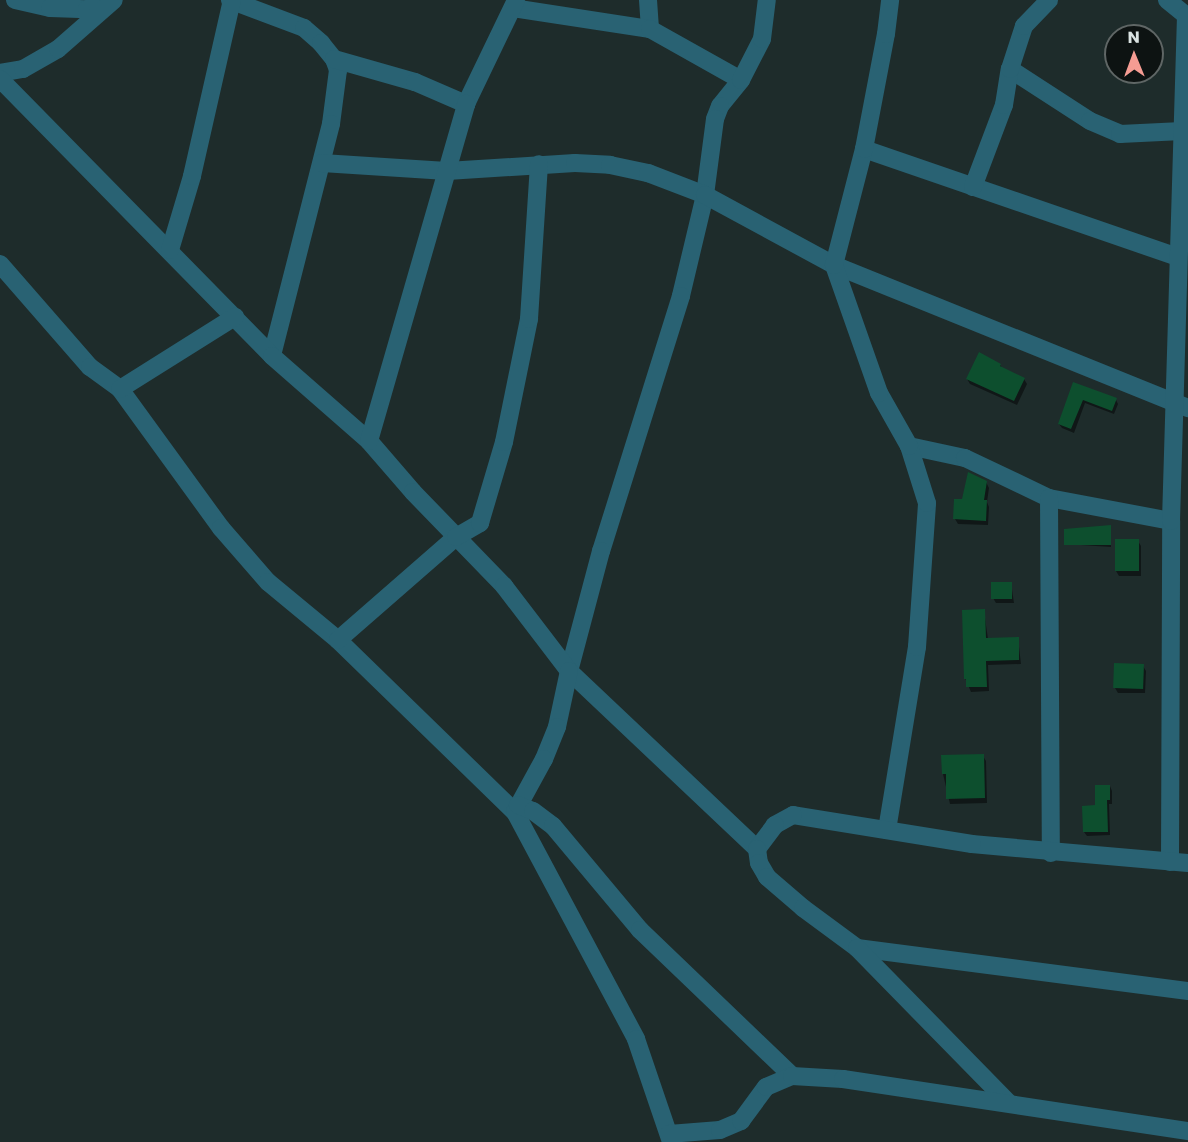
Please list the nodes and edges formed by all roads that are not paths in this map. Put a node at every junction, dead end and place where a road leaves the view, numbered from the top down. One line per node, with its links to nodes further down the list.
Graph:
1 (15, 0): 2 (street)
2 (114, 0): 14 (street)
3 (231, 0): 12 (street); 25 (street)
4 (648, 0): 11 (street)
5 (767, 0): 16 (street)
6 (890, 0): 19 (street)
7 (1049, 0): 13 (street)
8 (1167, 0): 10 (street)
9 (514, 4): 11 (street); 17 (street)
10 (1187, 16): 18 (street)
11 (650, 29): 16 (street)
12 (334, 59): 17 (street); 20 (street)
13 (1010, 69): 18 (street); 23 (street)
14 (0, 73)
15 (0, 79): 25 (street)
16 (741, 80): 24 (street)
17 (466, 104): 22 (street)
18 (1182, 131): 26 (street)
19 (864, 149): 23 (street); 28 (street)
20 (322, 163): 22 (street); 30 (street)
21 (539, 164): 22 (street); 24 (street); 37 (street)
22 (447, 171): 33 (street)
23 (973, 187): 26 (street)
24 (705, 195): 28 (street); 39 (street)
25 (170, 250): 29 (street)
26 (1177, 257): 32 (street)
27 (0, 264): 31 (street)
28 (834, 265): 32 (street); 34 (street)
29 (235, 316): 30 (street); 31 (street)
30 (272, 356): 33 (street)
31 (120, 389): 38 (street)
32 (1181, 405): 36 (street)
33 (369, 441): 37 (street)
34 (909, 446): 35 (street); 41 (street)
35 (1049, 498): 36 (street); 43 (street)
36 (1171, 521): 44 (street)
37 (456, 537): 38 (street); 39 (street)
38 (338, 640): 40 (street)
39 (569, 671): 40 (street); 42 (street)
40 (516, 808): 47 (street); 50 (street)
41 (887, 830): 42 (street); 43 (street)
42 (757, 849): 45 (street)
43 (1051, 853): 44 (street)
44 (1179, 862)
45 (857, 948): 46 (street); 48 (street)
46 (1188, 991)
47 (792, 1076): 48 (street); 50 (street)
48 (1008, 1103): 49 (street)
49 (1188, 1131)
50 (670, 1138)

